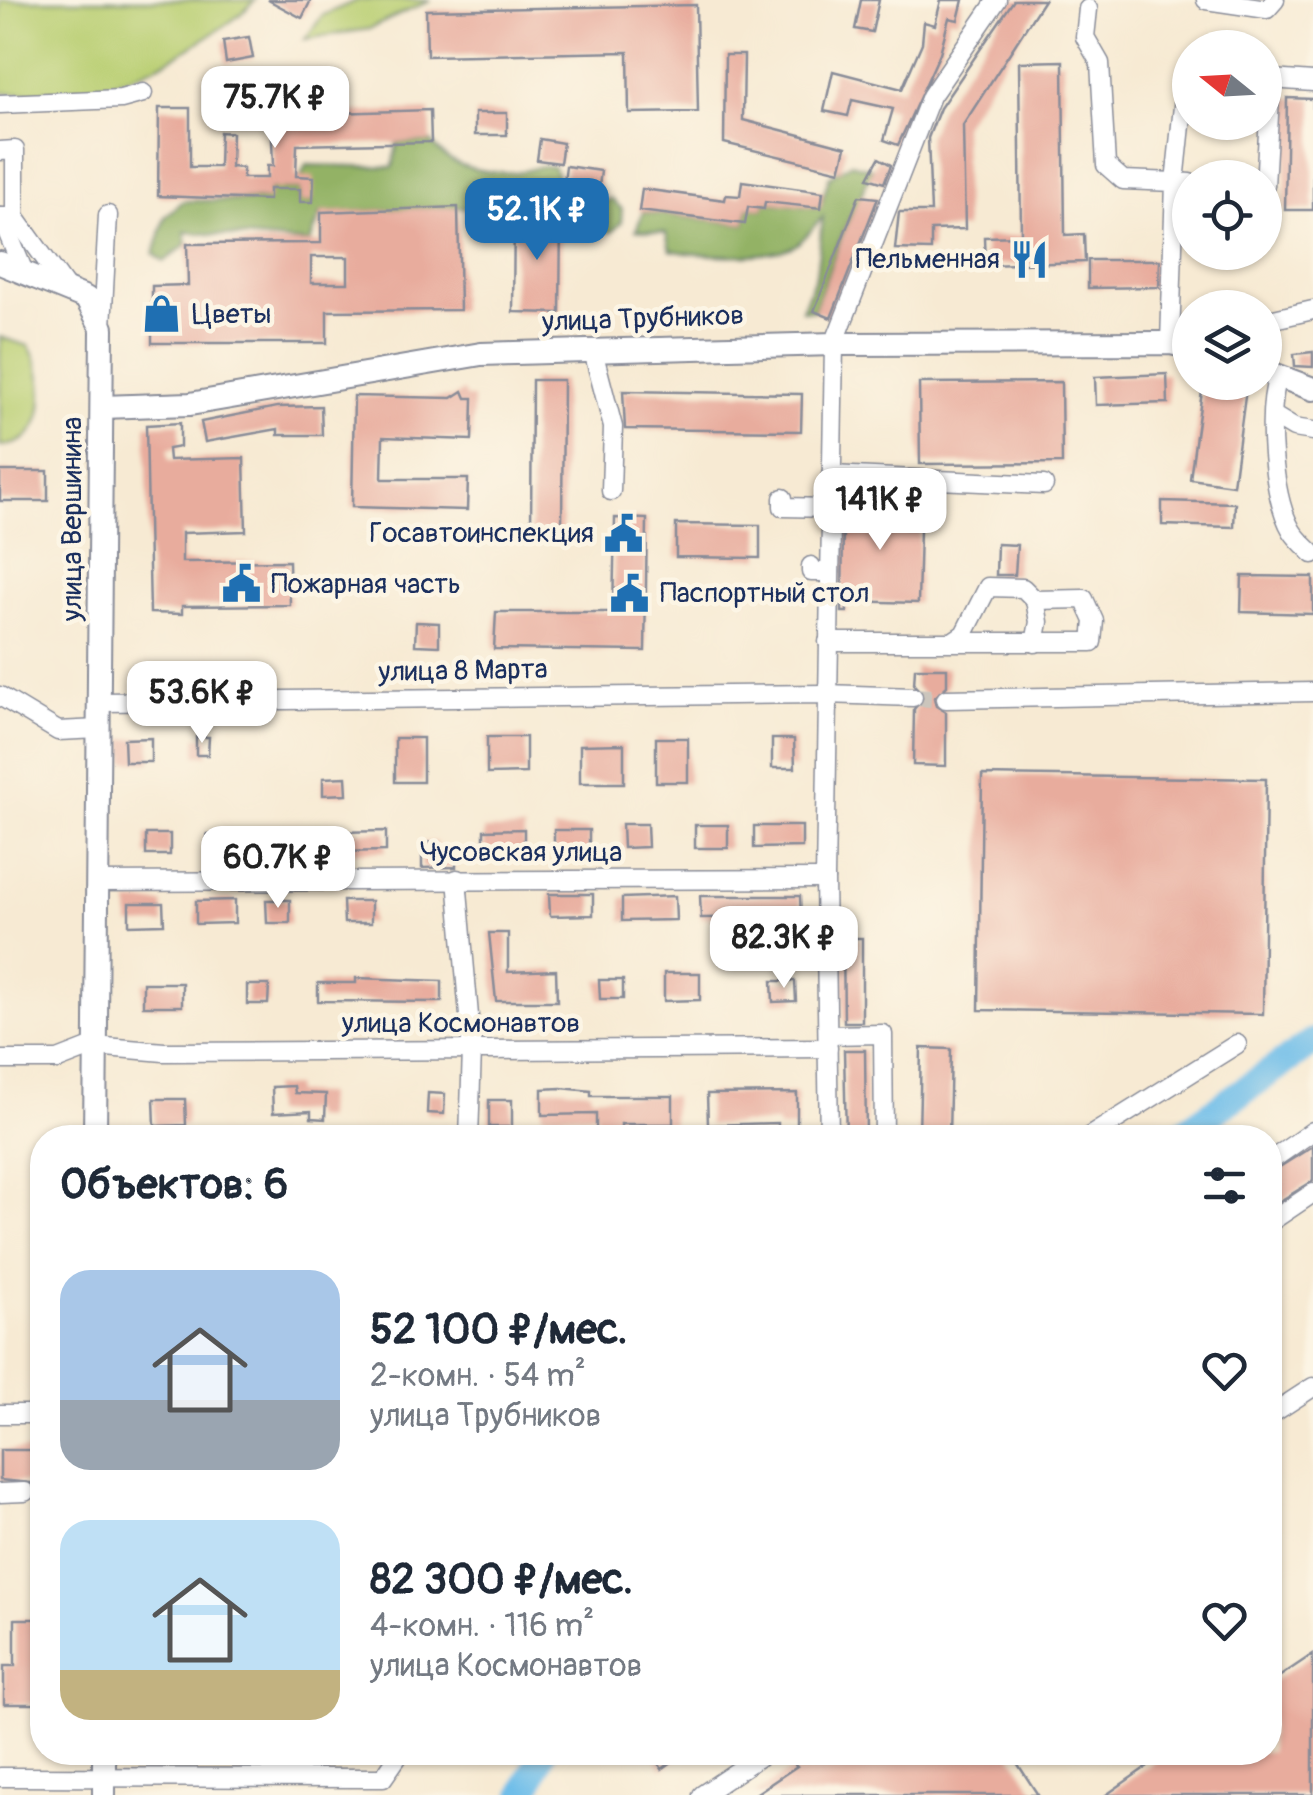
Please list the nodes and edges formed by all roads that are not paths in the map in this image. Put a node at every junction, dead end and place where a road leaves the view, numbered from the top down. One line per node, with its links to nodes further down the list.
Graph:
1 (997, 0): 19 (street)
2 (1206, 0): 3 (street)
3 (1275, 0)
4 (1088, 9): 10 (street)
5 (1313, 82): 9 (street)
6 (143, 93): 7 (street)
7 (0, 104)
8 (0, 151): 12 (street)
9 (1266, 160)
10 (1172, 182)
11 (108, 215): 18 (street)
12 (5, 217): 14 (street); 15 (street)
13 (0, 263): 14 (main road)
14 (24, 272): 15 (main road)
15 (67, 289): 18 (main road)
16 (1313, 310): 17 (street)
17 (1282, 317)
18 (102, 328): 25 (main road, улица Вершинина)
19 (834, 344): 20 (main road, улица Трубников); 21 (main road, улица Трубников); 28 (street)
20 (1172, 345)
21 (593, 351): 25 (main road, улица Трубников); 30 (street)
22 (1282, 377): 23 (main road)
23 (1313, 389)
24 (1273, 400): 26 (street)
25 (102, 406): 43 (main road, улица Вершинина)
26 (1274, 416): 27 (street); 33 (street)
27 (1313, 430)
28 (832, 475): 29 (street); 32 (street)
29 (1044, 485)
30 (611, 491)
31 (783, 498): 32 (street)
32 (831, 508): 35 (street)
33 (1313, 554)
34 (1035, 600): 36 (street); 37 (street); 37 (street)
35 (828, 642): 36 (street); 39 (street)
36 (952, 642): 37 (street)
37 (1035, 642)
38 (1313, 692): 42 (street)
39 (826, 694): 41 (street, улица 8 Марта); 43 (street, улица 8 Марта); 46 (street)
40 (0, 696): 44 (street)
41 (913, 698)
42 (946, 699)
43 (100, 702): 44 (main road, улица Вершинина)
44 (99, 729): 47 (main road, улица Вершинина)
45 (457, 879): 46 (street, Чусовская улица); 47 (street, Чусовская улица); 51 (street)
46 (825, 879): 48 (street)
47 (96, 882): 50 (main road, улица Вершинина)
48 (828, 1042): 51 (street, улица Космонавтов); 55 (street); 56 (street, улица Космонавтов)
49 (1236, 1044): 57 (street)
50 (94, 1046): 51 (street, улица Космонавтов); 52 (street); 53 (main road, улица Вершинина)
51 (472, 1050): 54 (street)
52 (0, 1060)
53 (95, 1125)
54 (470, 1125)
55 (829, 1125)
56 (884, 1125)
57 (1108, 1125)
58 (1313, 1132): 59 (street)
59 (1282, 1153)
60 (1313, 1193): 61 (street)
61 (1282, 1214)
62 (1313, 1386): 63 (street)
63 (1282, 1407)
64 (0, 1414): 65 (street)
65 (30, 1414)
66 (0, 1492): 67 (street)
67 (26, 1492)
68 (392, 1765): 71 (street)
69 (747, 1765): 72 (street)
70 (0, 1777): 71 (street)
71 (104, 1786)
72 (702, 1795)

